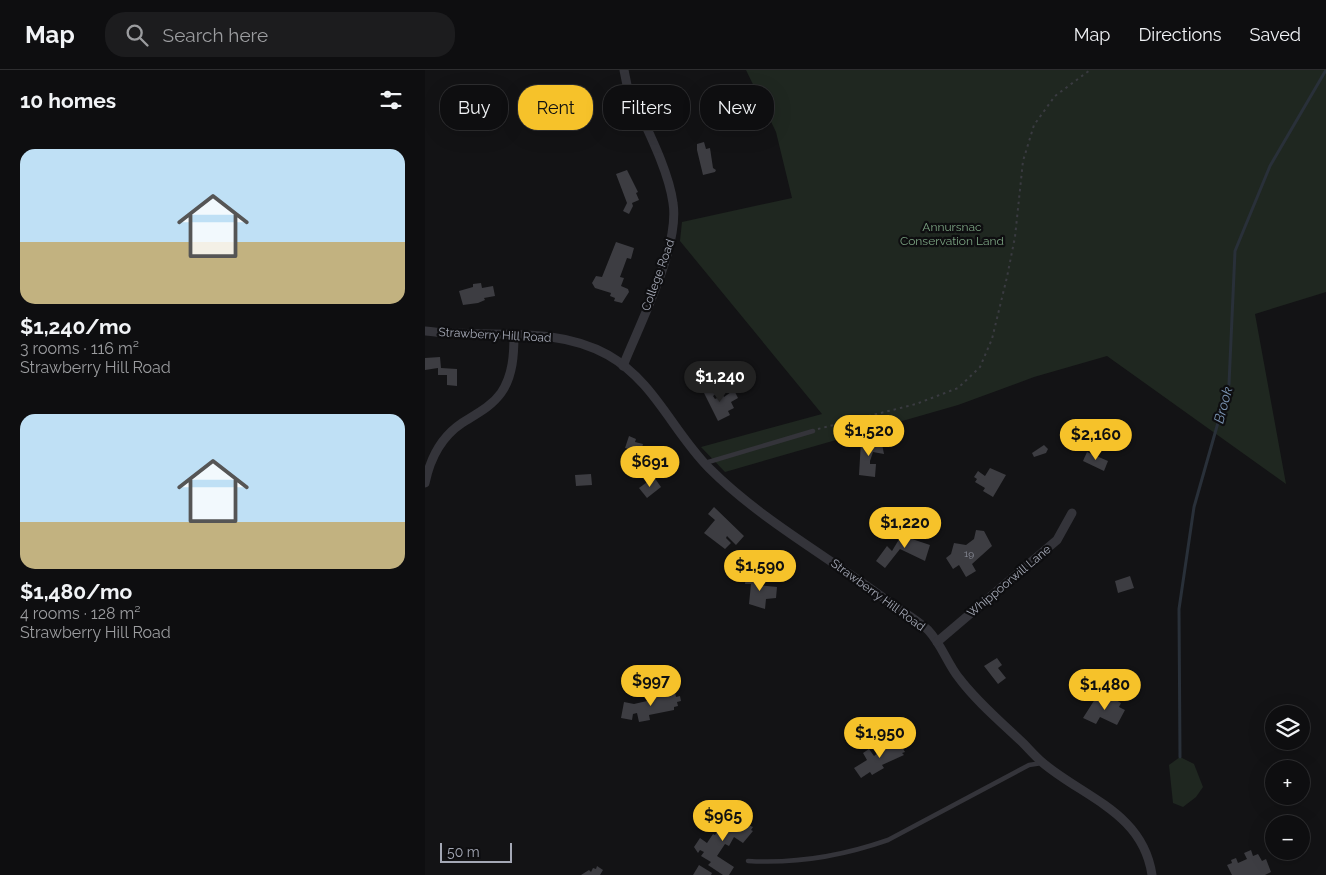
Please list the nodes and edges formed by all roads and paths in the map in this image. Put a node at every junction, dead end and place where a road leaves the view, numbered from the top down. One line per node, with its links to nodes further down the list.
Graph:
1 (624, 70): 5 (street, College Road)
2 (1090, 70): 6 (path)
3 (425, 331): 4 (street, Strawberry Hill Road)
4 (514, 334): 5 (street, Strawberry Hill Road); 8 (street)
5 (623, 366): 7 (street, Strawberry Hill Road)
6 (813, 431): 7 (lane)
7 (705, 463): 10 (street, Strawberry Hill Road)
8 (425, 484)
9 (1072, 512): 10 (street, Whippoorwill Lane)
10 (937, 642): 11 (street, Strawberry Hill Road)
11 (1043, 764): 12 (lane); 13 (street, Strawberry Hill Road)
12 (748, 861)
13 (1152, 875)

